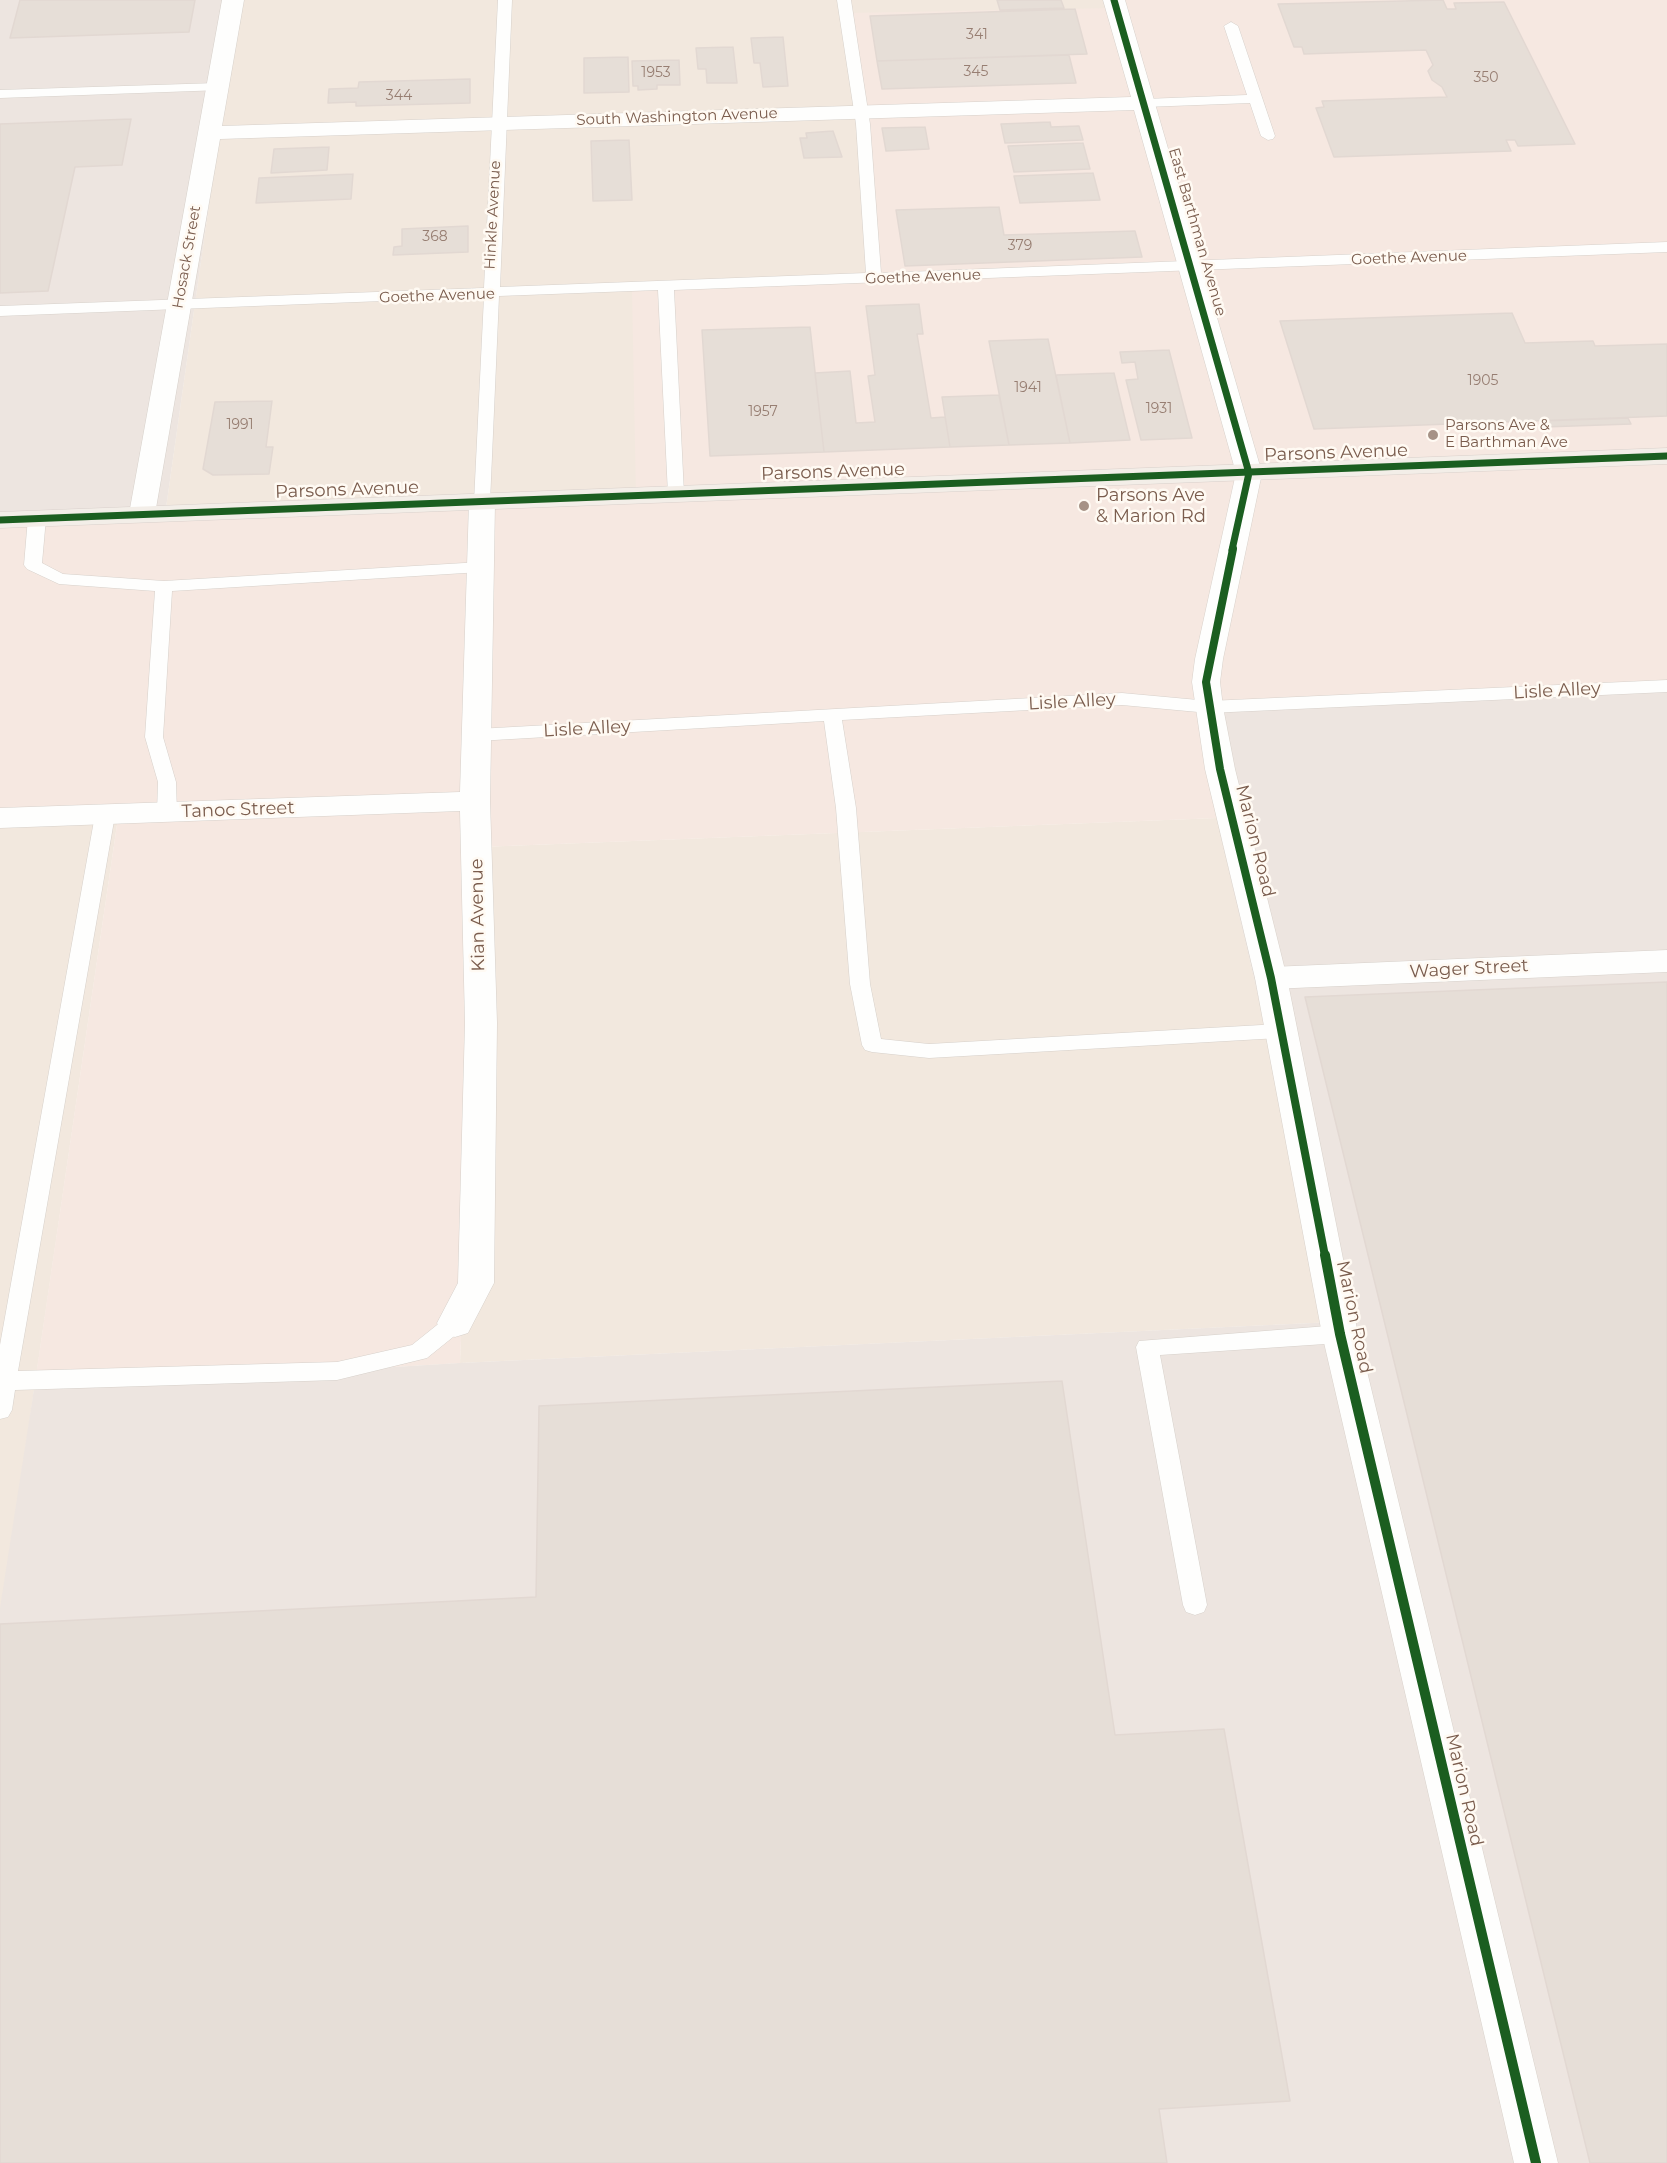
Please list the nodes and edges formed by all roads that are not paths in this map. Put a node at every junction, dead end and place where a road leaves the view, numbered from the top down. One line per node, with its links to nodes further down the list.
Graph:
1 (233, 0): 6 (street, Hosack Street)
2 (505, 0): 11 (lane, Hinkle Avenue)
3 (844, 0): 10 (lane)
4 (1114, 0): 9 (street, East Barthman Avenue)
5 (1231, 26): 8 (lane)
6 (217, 87): 7 (lane); 12 (street, Hosack Street)
7 (0, 94)
8 (1254, 99): 9 (lane); 13 (lane)
9 (1145, 102): 10 (street, South Washington Avenue); 15 (street, East Barthman Avenue)
10 (862, 112): 11 (street, South Washington Avenue); 16 (lane)
11 (497, 123): 12 (street, South Washington Avenue); 18 (lane, Hinkle Avenue)
12 (210, 133): 19 (street, Hosack Street)
13 (1268, 136)
14 (1667, 248): 15 (lane, Goethe Avenue)
15 (1191, 267): 16 (lane, Goethe Avenue); 22 (street, East Barthman Avenue)
16 (874, 279): 17 (lane, Goethe Avenue)
17 (666, 287): 18 (lane, Goethe Avenue); 23 (lane)
18 (489, 294): 19 (lane, Goethe Avenue); 24 (lane, Hinkle Avenue)
19 (179, 305): 20 (lane, Goethe Avenue); 25 (street, Hosack Street)
20 (0, 312)
21 (1667, 456): 22 (main road, Parsons Avenue)
22 (1249, 473): 23 (main road, Parsons Avenue); 31 (street, Marion Road)
23 (676, 494): 24 (main road, Parsons Avenue)
24 (482, 502): 25 (main road, Parsons Avenue); 28 (street, Kian Avenue)
25 (142, 514): 26 (main road, Parsons Avenue)
26 (37, 518): 27 (main road, Parsons Avenue); 29 (lane)
27 (0, 520)
28 (481, 567): 29 (lane); 33 (street, Kian Avenue)
29 (164, 586): 35 (lane)
30 (1667, 686): 31 (lane, Lisle Alley)
31 (1209, 707): 32 (lane, Lisle Alley); 39 (street, Marion Road)
32 (832, 715): 33 (lane, Lisle Alley); 40 (lane)
33 (477, 735): 34 (street, Kian Avenue)
34 (475, 801): 35 (street, Tanoc Street); 41 (street, Kian Avenue)
35 (166, 813): 36 (street, Tanoc Street)
36 (105, 816): 37 (street, Tanoc Street); 43 (lane)
37 (0, 818)
38 (1667, 961): 39 (street, Wager Street)
39 (1271, 978): 40 (street, Marion Road)
40 (1279, 1031): 42 (street, Marion Road)
41 (455, 1323): 43 (lane)
42 (1340, 1334): 45 (lane); 46 (street, Marion Road)
43 (5, 1381): 44 (lane)
44 (0, 1410)
45 (1195, 1605)
46 (1536, 2163)

